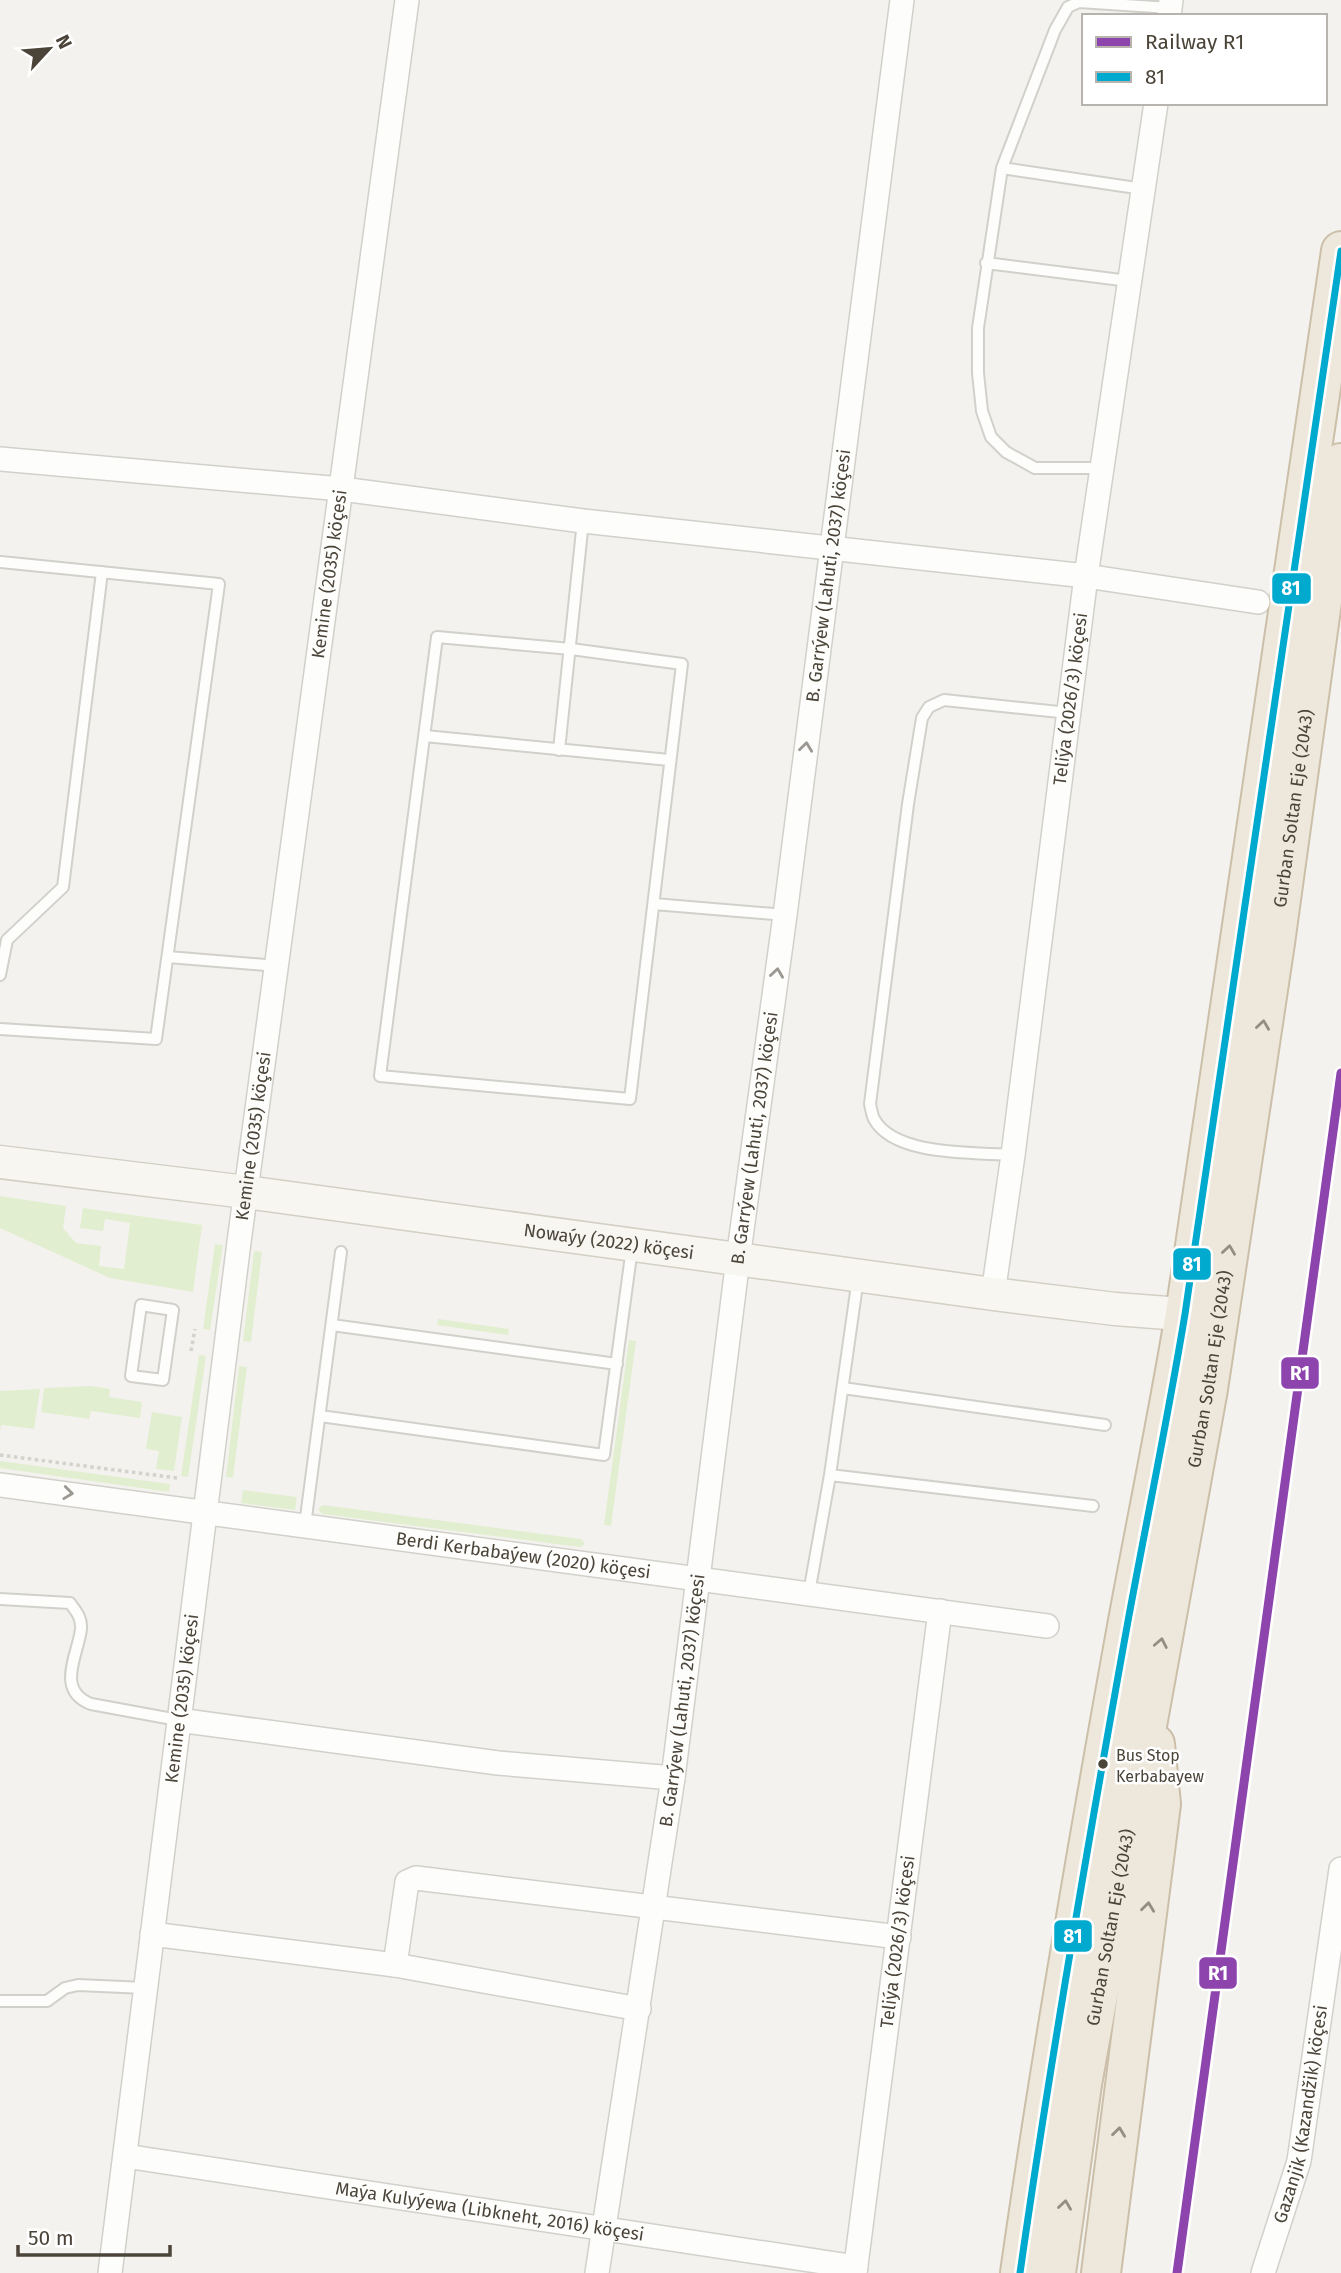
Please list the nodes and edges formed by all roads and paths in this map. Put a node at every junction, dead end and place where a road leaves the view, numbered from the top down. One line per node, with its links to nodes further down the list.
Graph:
1 (407, 0): 13 (street, Kemine (2035) köçesi)
2 (902, 0): 15 (street, B. Garrýew (Lahuti, 2037) köçesi)
3 (1170, 8): 5 (lane)
4 (1156, 105): 6 (street, Teliýa (2026/3) köçesi)
5 (1002, 168): 6 (lane); 8 (lane)
6 (1143, 189): 9 (street, Teliýa (2026/3) köçesi)
7 (1341, 251): 39 (highway, Gurban Soltan Eje (2043))
8 (986, 263): 9 (lane); 12 (lane)
9 (1129, 281): 12 (street, Teliýa (2026/3) köçesi)
10 (0, 459): 13 (street)
11 (1341, 463): 39 (highway, Gurban Soltan Eje (2043), one-way to 11)
12 (1102, 468): 18 (street, Teliýa (2026/3) köçesi)
13 (342, 489): 14 (street); 28 (street, Kemine (2035) köçesi)
14 (583, 521): 15 (street); 20 (lane)
15 (832, 548): 18 (street); 26 (street, B. Garrýew (Lahuti, 2037) köçesi, one-way to 15)
16 (1, 562): 17 (lane)
17 (102, 572): 27 (lane); 29 (lane)
18 (1086, 576): 19 (street); 21 (street, Teliýa (2026/3) köçesi)
19 (1258, 602)
20 (571, 649): 22 (lane); 23 (lane); 24 (lane)
21 (1069, 713): 31 (street, Teliýa (2026/3) köçesi); 31 (lane)
22 (425, 736): 23 (lane); 25 (lane)
23 (559, 750): 24 (lane)
24 (669, 760): 25 (lane)
25 (654, 904): 26 (lane)
26 (785, 915): 36 (street, B. Garrýew (Lahuti, 2037) köçesi, one-way to 26)
27 (168, 957): 28 (lane); 30 (lane)
28 (276, 966): 33 (street, Kemine (2035) köçesi)
29 (0, 975)
30 (0, 1029)
31 (1013, 1155): 38 (street, Teliýa (2026/3) köçesi)
32 (0, 1162): 33 (street, Nowaýy (2022) köçesi)
33 (246, 1192): 34 (street, Nowaýy (2022) köçesi); 53 (street, Kemine (2035) köçesi)
34 (632, 1245): 36 (street, Nowaýy (2022) köçesi); 43 (lane)
35 (341, 1252): 40 (lane)
36 (738, 1259): 37 (street, Nowaýy (2022) köçesi); 55 (street, B. Garrýew (Lahuti, 2037) köçesi)
37 (859, 1275): 38 (street, Nowaýy (2022) köçesi); 45 (lane)
38 (993, 1294): 39 (street, Nowaýy (2022) köçesi)
39 (1202, 1316): 60 (highway, Gurban Soltan Eje (2043), one-way to 39); 76 (highway, Gurban Soltan Eje (2043))
40 (332, 1325): 43 (lane); 46 (lane)
41 (195, 1329): 42 (path)
42 (191, 1351)
43 (617, 1364): 46 (lane)
44 (163, 1380): 44 (lane)
45 (843, 1388): 47 (lane); 49 (lane)
46 (320, 1416): 54 (lane)
47 (1105, 1425)
48 (0, 1455): 50 (path)
49 (830, 1475): 52 (lane); 56 (lane)
50 (177, 1478)
51 (0, 1485): 53 (street, Berdi Kerbabaýew (2020) köçesi, one-way to 53)
52 (1093, 1506)
53 (204, 1511): 54 (street, Berdi Kerbabaýew (2020) köçesi); 61 (street, Kemine (2035) köçesi)
54 (305, 1524): 55 (street, Berdi Kerbabaýew (2020) köçesi)
55 (697, 1578): 56 (street, Berdi Kerbabaýew (2020) köçesi); 62 (street, B. Garrýew (Lahuti, 2037) köçesi)
56 (809, 1593): 58 (street, Berdi Kerbabaýew (2020) köçesi)
57 (0, 1599): 61 (lane)
58 (940, 1611): 59 (street, Berdi Kerbabaýew (2020) köçesi); 66 (street, Teliýa (2026/3) köçesi)
59 (1048, 1626)
60 (1150, 1702): 77 (highway, Gurban Soltan Eje (2043), one-way to 60); 78 (highway, one-way to 60)
61 (178, 1720): 62 (street); 65 (street, Kemine (2035) köçesi)
62 (673, 1778): 64 (street, B. Garrýew (Lahuti, 2037) köçesi)
63 (1341, 1869): 79 (street, Gazanjik (Kazandžik) köçesi)
64 (652, 1907): 66 (street); 67 (street); 70 (street, B. Garrýew (Lahuti, 2037) köçesi)
65 (152, 1934): 67 (street); 68 (street, Kemine (2035) köçesi)
66 (899, 1937): 73 (street, Teliýa (2026/3) köçesi)
67 (396, 1965): 70 (street)
68 (145, 1988): 69 (lane); 71 (street, Kemine (2035) köçesi)
69 (0, 2001)
70 (639, 2009): 72 (street, B. Garrýew (Lahuti, 2037) köçesi)
71 (125, 2156): 72 (street, Maýa Kulyýewa (Libkneht, 2016) köçesi); 74 (street, Kemine (2035) köçesi)
72 (603, 2230): 73 (street, Maýa Kulyýewa (Libkneht, 2016) köçesi); 75 (street, B. Garrýew (Lahuti, 2037) köçesi)
73 (855, 2270)
74 (110, 2273)
75 (597, 2273)
76 (1020, 2273)
77 (1056, 2273)
78 (1101, 2273)
79 (1263, 2273)

